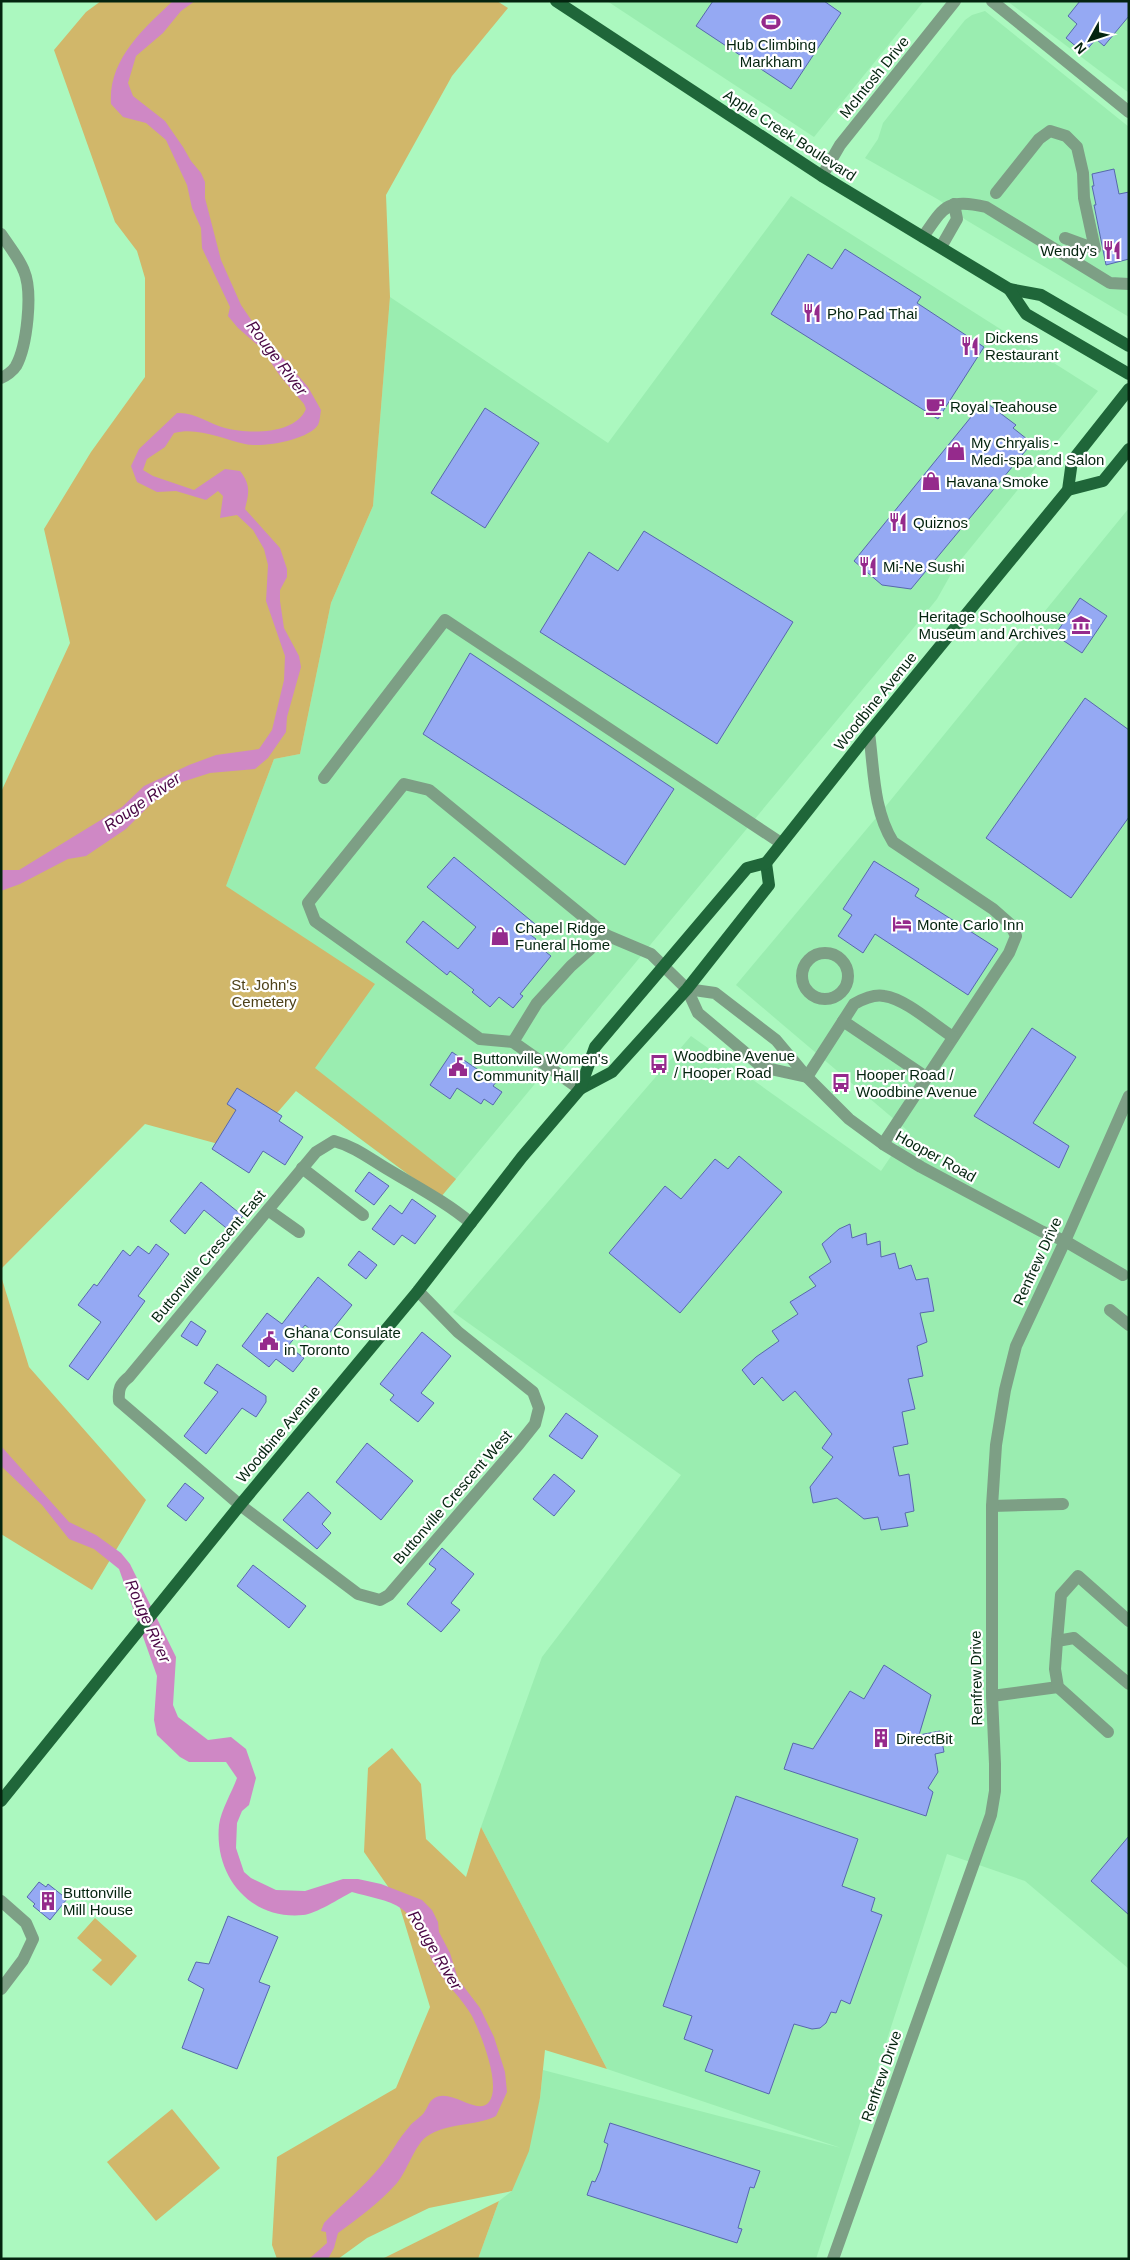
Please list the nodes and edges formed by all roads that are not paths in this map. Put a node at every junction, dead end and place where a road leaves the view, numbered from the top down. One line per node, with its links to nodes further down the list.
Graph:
1 (556, 1): 5 (main road, Apple Creek Boulevard)
2 (956, 1): 5 (street, McIntosh Drive)
3 (992, 1): 4 (street)
4 (1129, 112)
5 (822, 176): 9 (main road, Apple Creek Boulevard)
6 (996, 193): 10 (street)
7 (954, 204): 9 (street); 11 (street); 12 (street)
8 (1, 234): 16 (street)
9 (923, 236): 11 (main road, Apple Creek Boulevard)
10 (1065, 238)
11 (941, 248): 13 (main road, Apple Creek Boulevard)
12 (1129, 284)
13 (1009, 290): 14 (main road, Apple Creek Boulevard); 15 (main road, Apple Creek Boulevard)
14 (1129, 346)
15 (1129, 374)
16 (1, 378)
17 (1129, 389): 19 (main road)
18 (1129, 448): 19 (main road)
19 (1068, 490): 20 (main road, Woodbine Avenue)
20 (870, 732): 22 (main road, Woodbine Avenue); 29 (street)
21 (324, 778): 22 (street)
22 (781, 843): 23 (main road, Woodbine Avenue)
23 (766, 863): 25 (main road, Woodbine Avenue); 26 (main road, Woodbine Avenue)
24 (606, 934): 25 (street); 30 (street); 30 (street)
25 (664, 966): 26 (street); 33 (main road, Woodbine Avenue)
26 (687, 989): 31 (street, Hooper Road); 31 (street); 33 (main road, Woodbine Avenue)
27 (835, 996): 28 (street)
28 (846, 1016): 29 (street); 31 (street); 32 (street)
29 (952, 1037): 32 (street)
30 (513, 1042): 33 (street)
31 (807, 1077): 35 (street, Hooper Road)
32 (926, 1077): 35 (street)
33 (580, 1089): 39 (main road, Woodbine Avenue)
34 (1129, 1096): 41 (street, Renfrew Drive)
35 (883, 1144): 41 (street, Hooper Road)
36 (302, 1168): 37 (street, Buttonville Crescent East); 38 (street); 39 (street, Buttonville Crescent East)
37 (268, 1210): 40 (street); 47 (street, Buttonville Crescent East)
38 (363, 1215)
39 (471, 1223): 43 (main road, Woodbine Avenue)
40 (299, 1232)
41 (1065, 1241): 42 (street, Hooper Road); 48 (street, Renfrew Drive)
42 (1123, 1275)
43 (418, 1291): 47 (main road, Woodbine Avenue); 47 (street, Buttonville Crescent West)
44 (1110, 1310): 45 (street)
45 (1129, 1325)
46 (1063, 1504): 48 (street)
47 (240, 1505): 55 (main road, Woodbine Avenue)
48 (992, 1506): 53 (street, Renfrew Drive)
49 (1129, 1620): 50 (street)
50 (1057, 1642): 51 (street); 52 (street)
51 (1129, 1684)
52 (1058, 1687): 53 (street); 54 (street)
53 (992, 1696): 58 (street, Renfrew Drive)
54 (1108, 1732)
55 (1, 1801)
56 (1, 1901): 57 (street)
57 (1, 1989)
58 (833, 2259)

